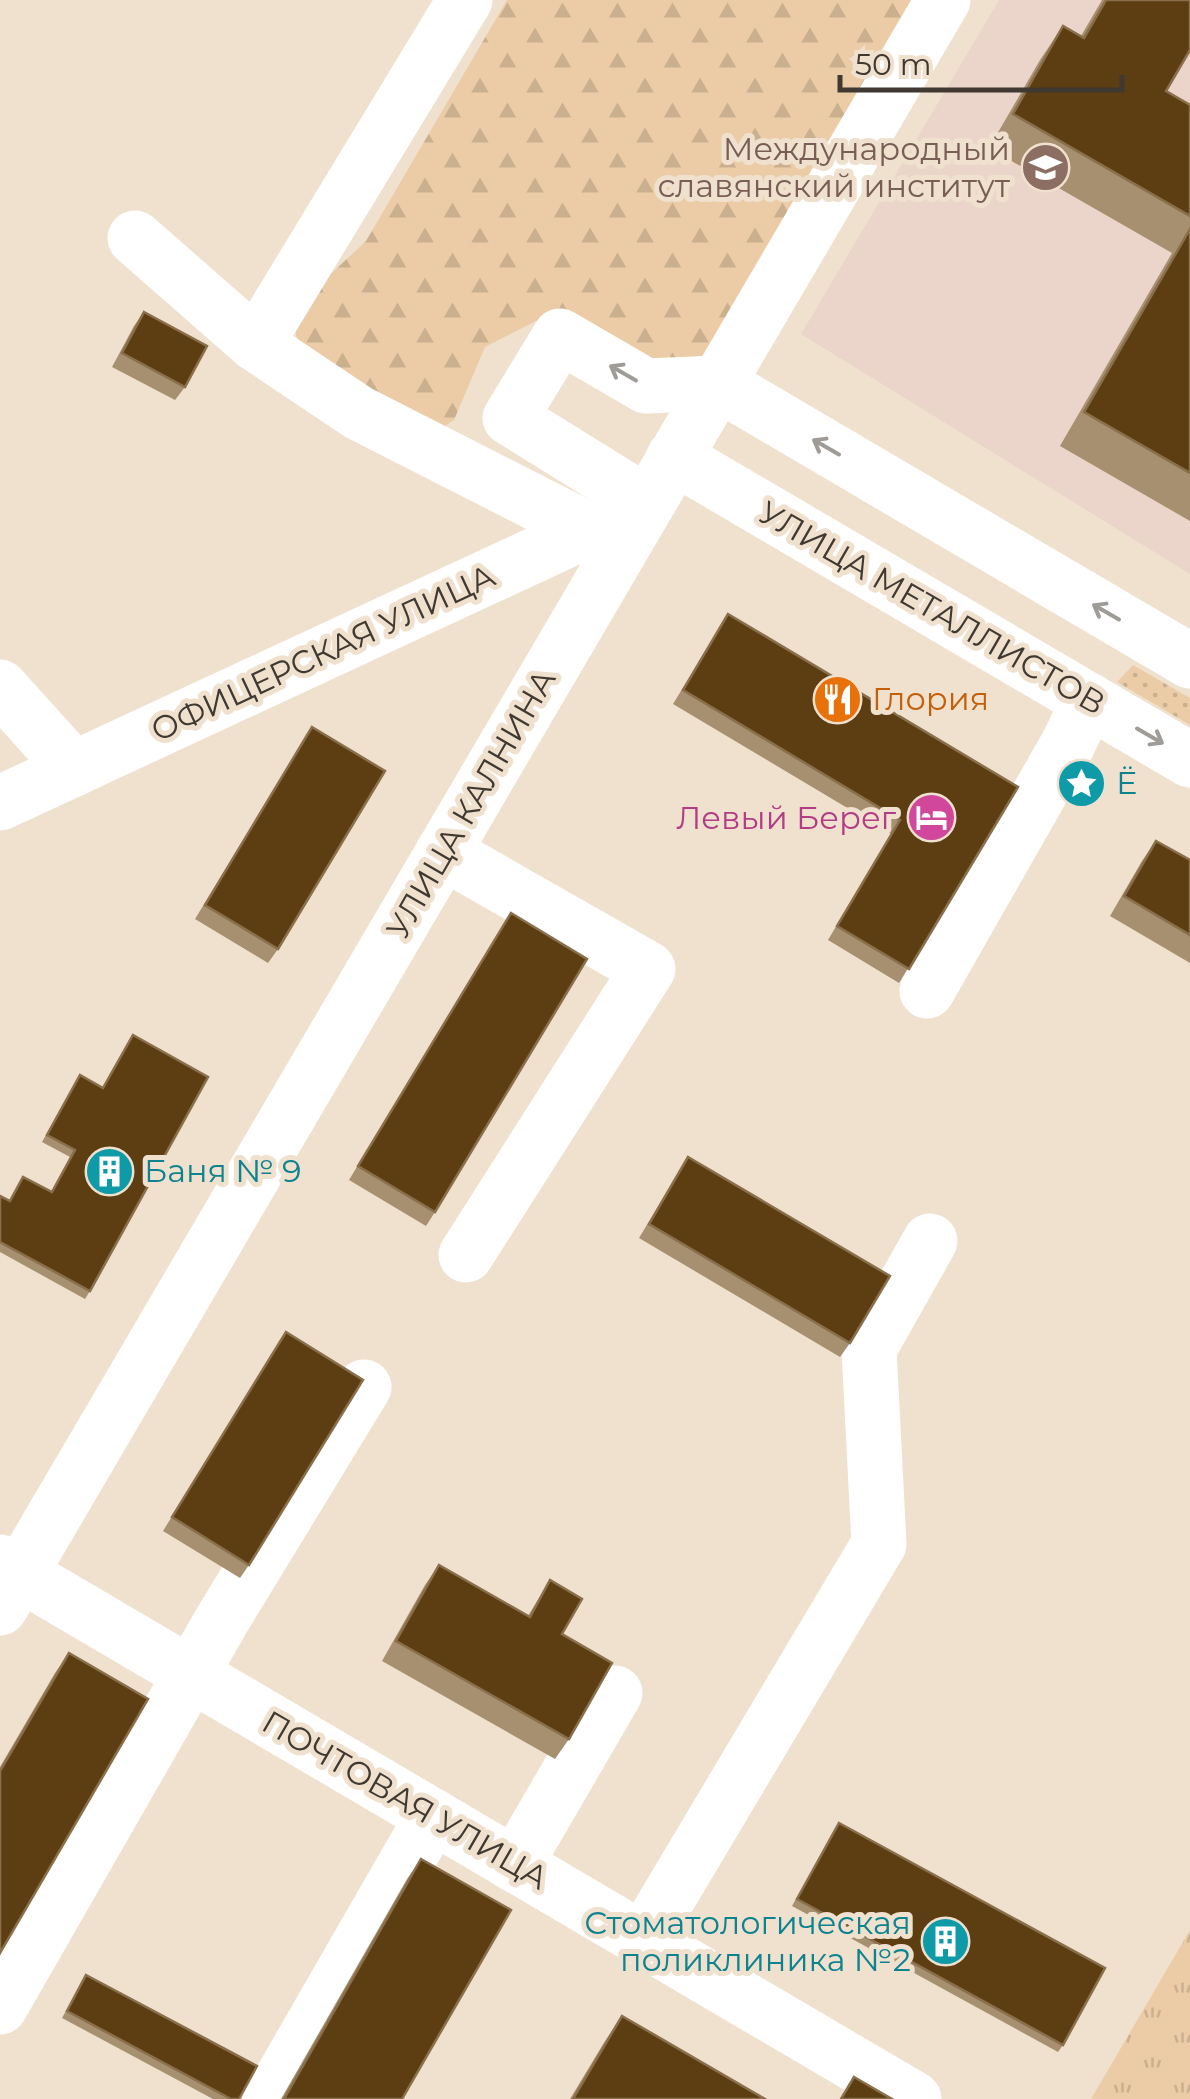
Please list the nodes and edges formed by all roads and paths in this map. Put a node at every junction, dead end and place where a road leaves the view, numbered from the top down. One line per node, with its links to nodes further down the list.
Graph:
1 (465, 0): 4 (street)
2 (943, 0): 5 (street, УЛИЦА КАЛНИНА)
3 (135, 238): 4 (street)
4 (256, 344): 8 (street)
5 (717, 383): 6 (street, УЛИЦА КАЛНИНА); 7 (street, one-way to 7); 9 (street, one-way to 5)
6 (674, 456): 7 (street, УЛИЦА КАЛНИНА); 11 (street, УЛИЦА МЕТАЛЛИСТОВ)
7 (647, 503): 8 (street, ОФИЦЕРСКАЯ УЛИЦА); 15 (street, УЛИЦА КАЛНИНА)
8 (591, 531): 13 (street, ОФИЦЕРСКАЯ УЛИЦА)
9 (1190, 661)
10 (0, 688): 13 (street)
11 (1089, 700): 12 (street, УЛИЦА МЕТАЛЛИСТОВ, one-way to 12); 16 (street)
12 (1190, 760)
13 (74, 768): 14 (street, ОФИЦЕРСКАЯ УЛИЦА)
14 (0, 803)
15 (443, 852): 18 (street); 20 (street, УЛИЦА КАЛНИНА)
16 (928, 991)
17 (930, 1241): 25 (street)
18 (466, 1255)
19 (364, 1387): 21 (street)
20 (7, 1582): 21 (street, ПОЧТОВАЯ УЛИЦА)
21 (191, 1674): 23 (street, ПОЧТОВАЯ УЛИЦА); 26 (street)
22 (615, 1693): 24 (street)
23 (433, 1816): 24 (street, ПОЧТОВАЯ УЛИЦА); 27 (street)
24 (516, 1865): 25 (street, ПОЧТОВАЯ УЛИЦА)
25 (643, 1940): 28 (street, ПОЧТОВАЯ УЛИЦА)
26 (0, 2007)
27 (270, 2099)
28 (914, 2099)

